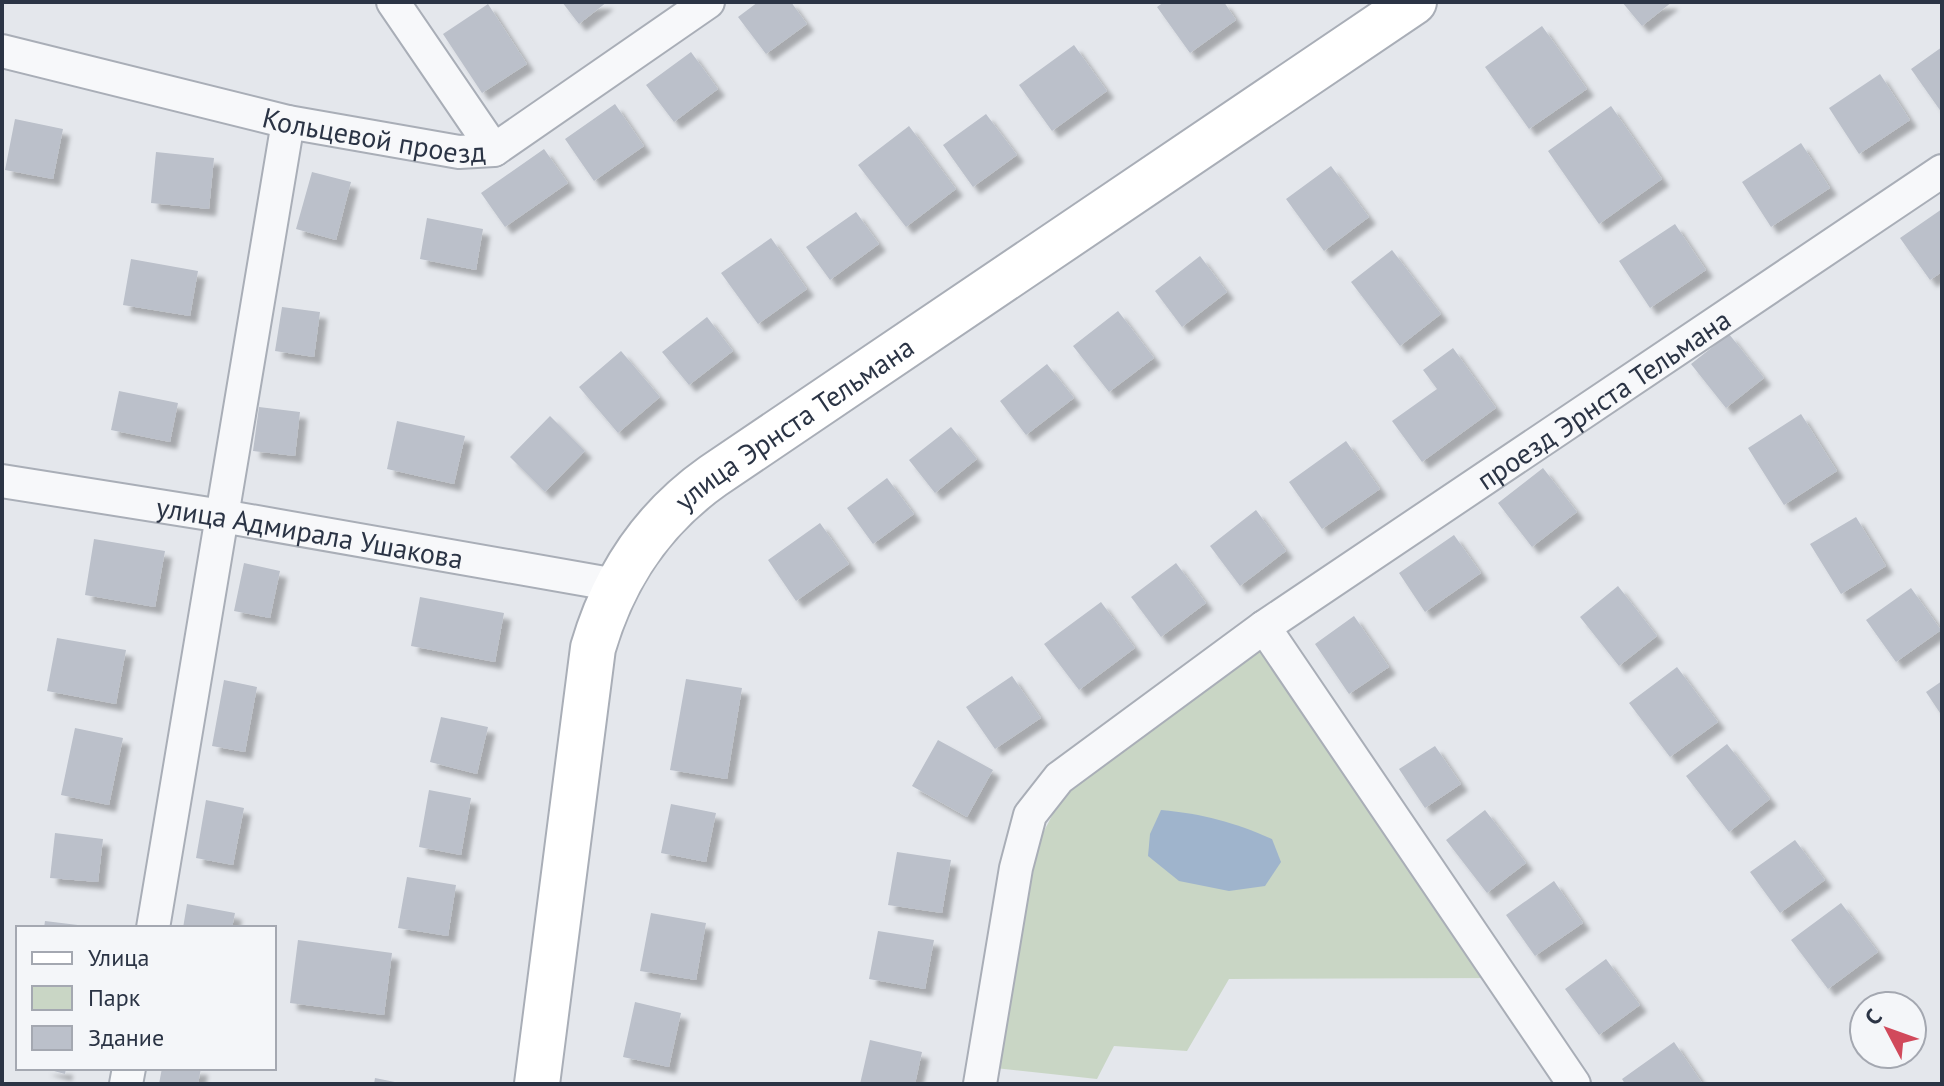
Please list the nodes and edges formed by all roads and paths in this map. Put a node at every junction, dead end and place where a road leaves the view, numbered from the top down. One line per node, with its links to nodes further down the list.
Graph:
1 (393, 2): 6 (street)
2 (708, 2): 6 (street, Кольцевой проезд)
3 (1414, 2): 10 (main road, улица Эрнста Тельмана)
4 (2, 51): 5 (street, Кольцевой проезд)
5 (288, 122): 6 (street, Кольцевой проезд); 9 (street)
6 (494, 150)
7 (1942, 171): 11 (street, проезд Эрнста Тельмана)
8 (2, 481): 9 (street, улица Адмирала Ушакова)
9 (222, 516): 10 (street, улица Адмирала Ушакова); 12 (street)
10 (616, 585): 13 (main road, улица Эрнста Тельмана)
11 (1264, 627): 14 (street, проезд Эрнста Тельмана); 15 (street)
12 (153, 926)
13 (537, 1084)
14 (980, 1084)
15 (1574, 1084)

